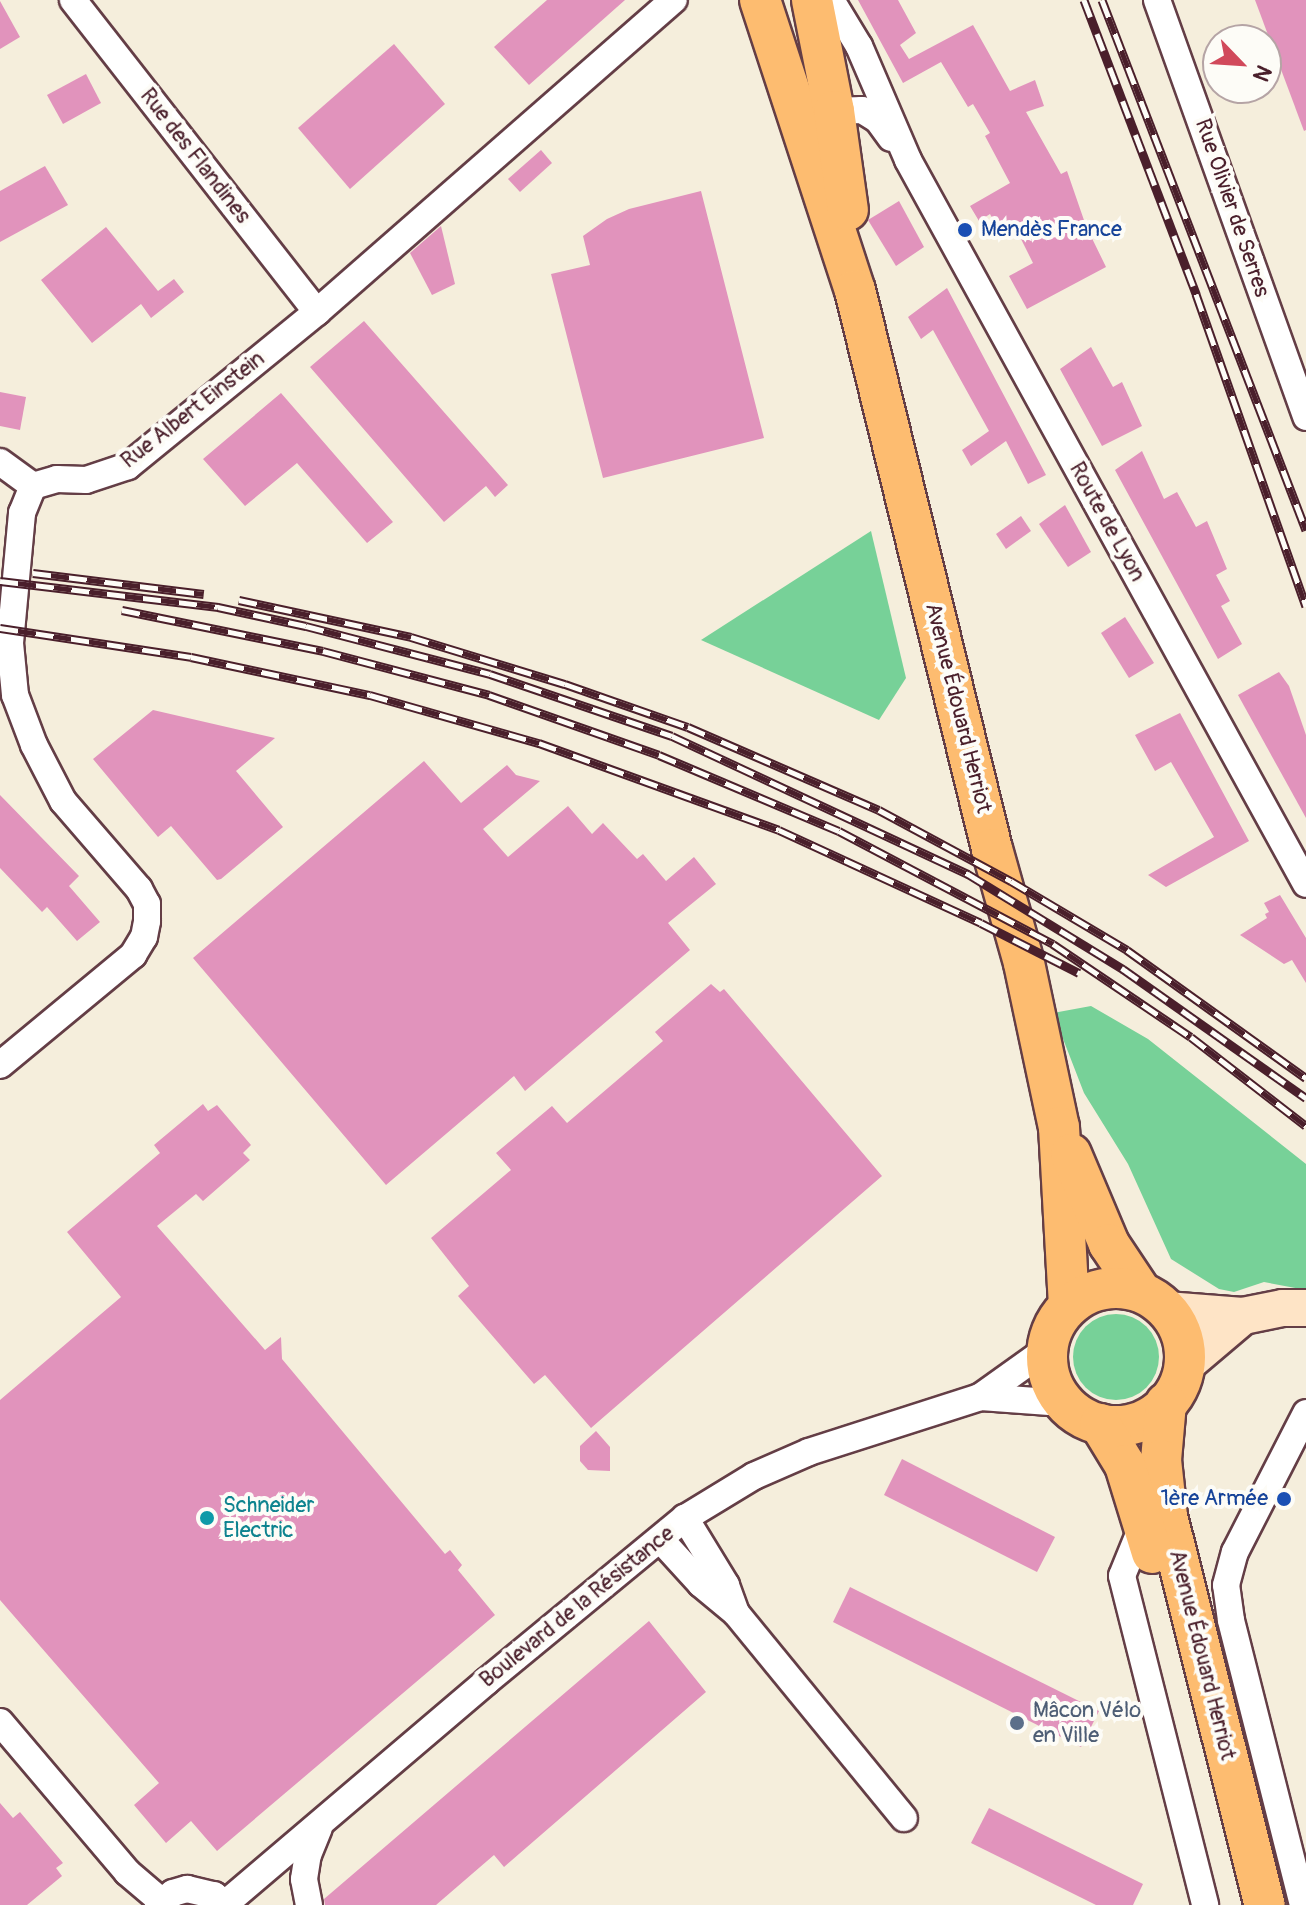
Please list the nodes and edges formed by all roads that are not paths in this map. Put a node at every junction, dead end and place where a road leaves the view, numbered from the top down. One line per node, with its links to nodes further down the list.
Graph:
1 (73, 0): 10 (street, Rue des Flandines)
2 (674, 0): 10 (street, Rue Albert Einstein)
3 (760, 0): 9 (main road, Avenue Édouard Herriot)
4 (812, 0): 7 (main road, Avenue Édouard Herriot)
5 (831, 0): 8 (street, Route de Lyon)
6 (1157, 0): 11 (street, Rue Olivier de Serres)
7 (834, 111): 8 (street, Route de Lyon); 9 (main road, Avenue Édouard Herriot)
8 (908, 160): 14 (street, Route de Lyon)
9 (855, 290): 16 (main road, Avenue Édouard Herriot)
10 (317, 312): 13 (street, Rue Albert Einstein)
11 (1302, 406)
12 (0, 462): 13 (street)
13 (33, 486): 15 (street)
14 (1306, 884)
15 (0, 1065)
16 (1059, 1127): 17 (main road, Avenue Édouard Herriot); 18 (main road, Avenue Édouard Herriot)
17 (1153, 1301): 18 (main road); 20 (main road); 22 (main road)
18 (1069, 1306): 21 (main road)
19 (1306, 1308): 20 (main road)
20 (1243, 1316): 22 (main road)
21 (1047, 1349): 23 (street, Boulevard de la Résistance); 24 (main road)
22 (1184, 1366): 25 (main road)
23 (980, 1397): 24 (street, Boulevard de la Résistance); 28 (street, Boulevard de la Résistance)
24 (1064, 1403): 27 (main road)
25 (1166, 1403): 27 (main road); 40 (main road, Avenue Édouard Herriot)
26 (1306, 1413): 41 (street)
27 (1100, 1424): 29 (main road, Avenue Édouard Herriot)
28 (685, 1518): 30 (street, Boulevard de la Résistance); 31 (street)
29 (1144, 1522): 38 (street); 39 (main road, Avenue Édouard Herriot)
30 (660, 1539): 31 (street); 34 (street, Boulevard de la Résistance)
31 (736, 1613): 33 (street)
32 (0, 1722): 35 (street)
33 (904, 1818)
34 (322, 1822): 36 (street, Boulevard de la Résistance); 37 (street)
35 (159, 1903): 36 (street)
36 (226, 1904)
37 (309, 1905)
38 (1205, 1905)
39 (1237, 1905)
40 (1265, 1905)
41 (1303, 1905)

